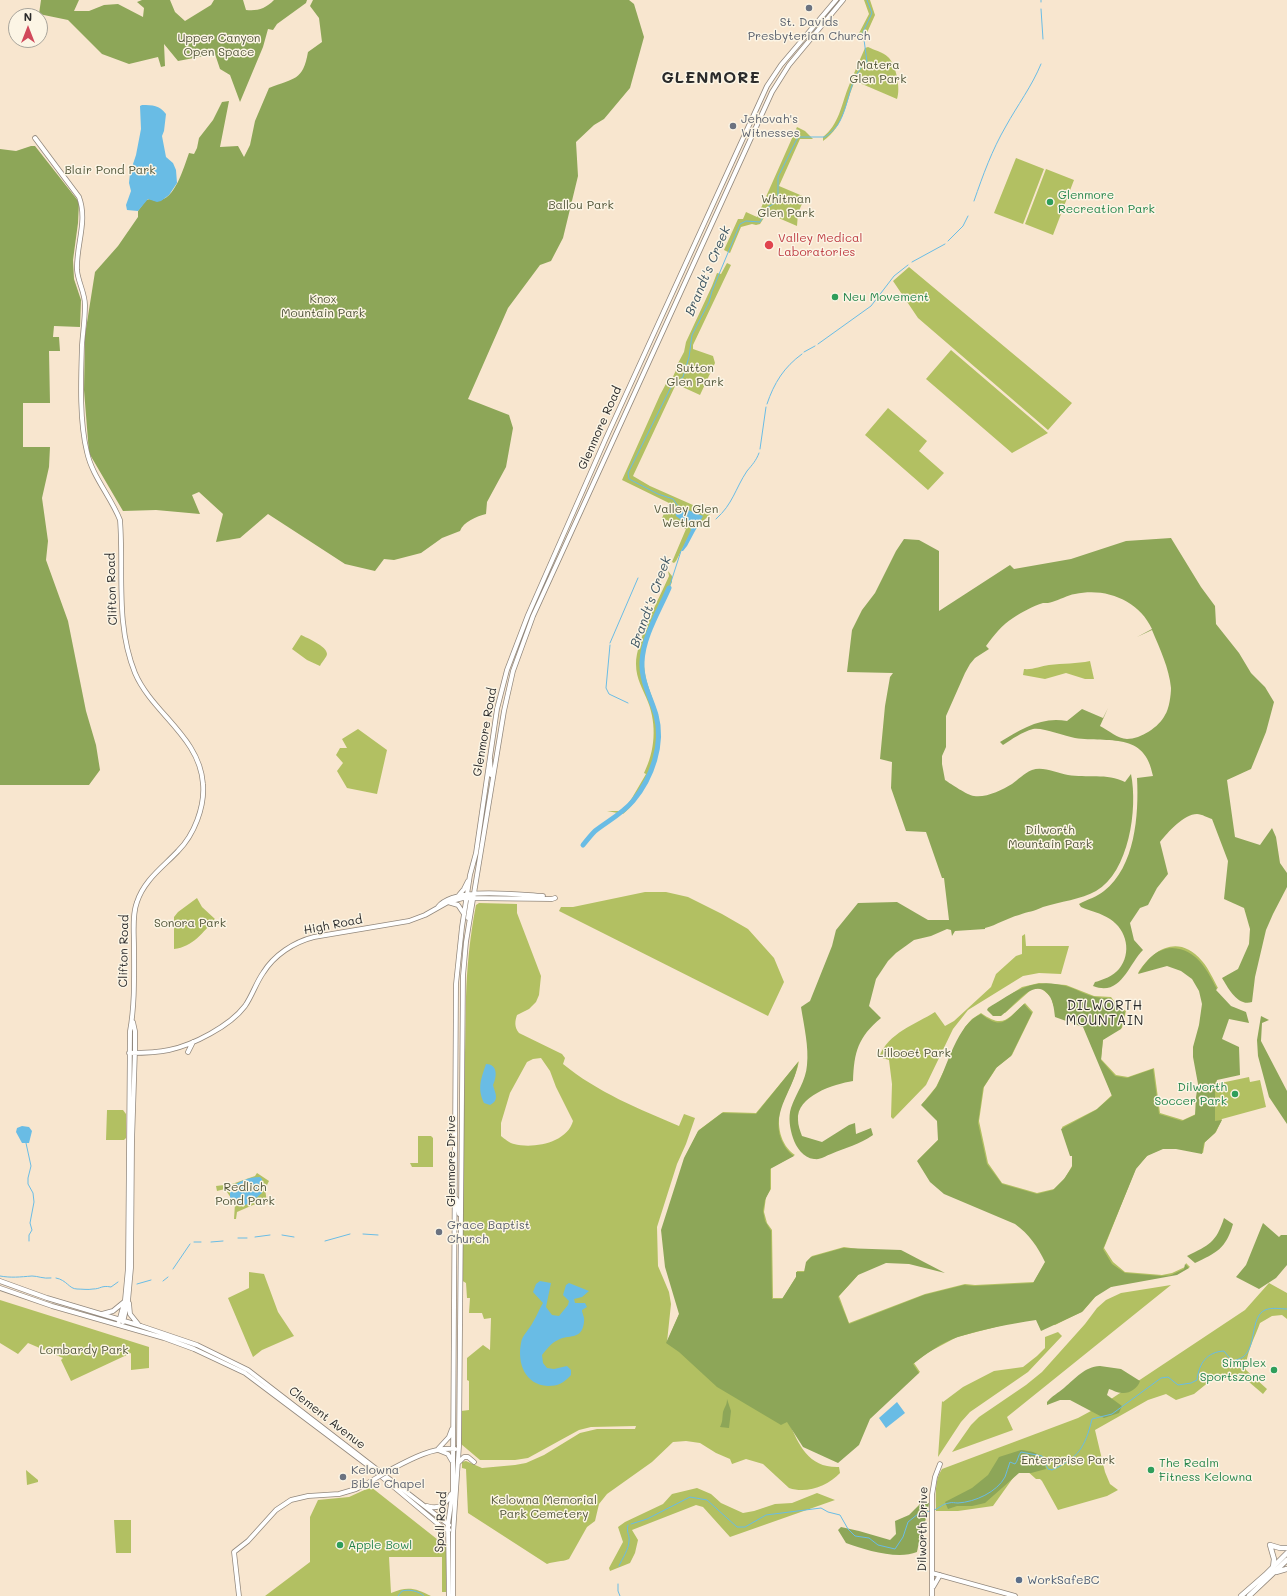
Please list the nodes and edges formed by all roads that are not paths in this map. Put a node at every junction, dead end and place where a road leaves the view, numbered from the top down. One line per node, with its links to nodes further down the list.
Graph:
1 (836, 0): 4 (main road, Glenmore Road)
2 (843, 0): 5 (main road, Glenmore Road)
3 (35, 138): 17 (main road, Clifton Road)
4 (489, 757): 5 (main road); 6 (main road, Glenmore Road)
5 (491, 787): 8 (main road, Glenmore Road)
6 (476, 853): 7 (main road, Glenmore Road); 10 (main road)
7 (470, 875): 9 (main road); 10 (main road, Glenmore Road)
8 (476, 883): 10 (main road, Glenmore Road); 11 (main road)
9 (458, 896): 10 (main road, High Road); 14 (main road, High Road)
10 (471, 896): 11 (main road); 12 (main road, High Road); 13 (main road, Glenmore Drive); 15 (main road, Glenmore Drive); 16 (main road)
11 (486, 896): 11 (main road); 13 (main road)
12 (448, 902): 14 (main road, High Road); 15 (main road)
13 (474, 904): 16 (main road, Glenmore Drive)
14 (438, 907): 18 (main road, High Road)
15 (464, 914): 22 (main road, Glenmore Drive)
16 (466, 942): 23 (main road, Glenmore Drive)
17 (132, 1020): 20 (main road, Clifton Road); 21 (main road, Clifton Road)
18 (193, 1041): 19 (main road); 21 (main road, High Road)
19 (188, 1052)
20 (130, 1053): 21 (main road, High Road); 28 (main road, Clifton Road)
21 (135, 1053): 28 (main road, Clifton Road)
22 (455, 1110): 23 (main road); 24 (main road, Glenmore Drive)
23 (462, 1146): 25 (main road, Glenmore Drive)
24 (454, 1196): 25 (main road); 32 (main road, Glenmore Drive)
25 (461, 1228): 35 (main road, Glenmore Drive)
26 (0, 1281): 29 (main road, Clement Avenue)
27 (0, 1288): 30 (main road, Clement Avenue)
28 (127, 1300): 29 (main road); 30 (main road, Clifton Road); 31 (main road)
29 (100, 1314): 30 (main road, Clement Avenue)
30 (121, 1323): 31 (main road, Clement Avenue); 44 (main road, Clement Avenue)
31 (141, 1326): 41 (main road, Clement Avenue)
32 (453, 1426): 33 (main road, Glenmore Drive); 34 (main road); 35 (main road)
33 (453, 1449): 34 (main road); 35 (main road); 38 (main road, Spall Road)
34 (438, 1450): 38 (main road); 53 (main road, bridge)
35 (459, 1450): 36 (main road, Spall Road)
36 (458, 1462): 37 (main road); 43 (main road, Spall Road)
37 (474, 1462)
38 (453, 1464): 40 (main road, Spall Road)
39 (940, 1464): 50 (main road, Dilworth Drive)
40 (453, 1490): 41 (main road); 42 (main road, Spall Road)
41 (424, 1506): 42 (main road, Clement Avenue)
42 (448, 1524): 43 (main road, Clement Avenue); 44 (main road, Spall Road)
43 (454, 1529): 44 (main road); 55 (main road, Spall Road)
44 (448, 1530): 54 (main road, Spall Road)
45 (1287, 1548): 48 (highway)
46 (1287, 1553): 48 (highway)
47 (1287, 1560): 48 (highway)
48 (1274, 1570): 49 (highway); 58 (highway); 59 (highway)
49 (1287, 1570)
50 (932, 1573): 51 (main road); 52 (main road, Dilworth Drive)
51 (940, 1576): 52 (main road); 57 (main road)
52 (932, 1588): 56 (main road, Dilworth Drive)
53 (239, 1596)
54 (449, 1596)
55 (454, 1596)
56 (932, 1596)
57 (1015, 1596)
58 (1240, 1596)
59 (1248, 1596)

